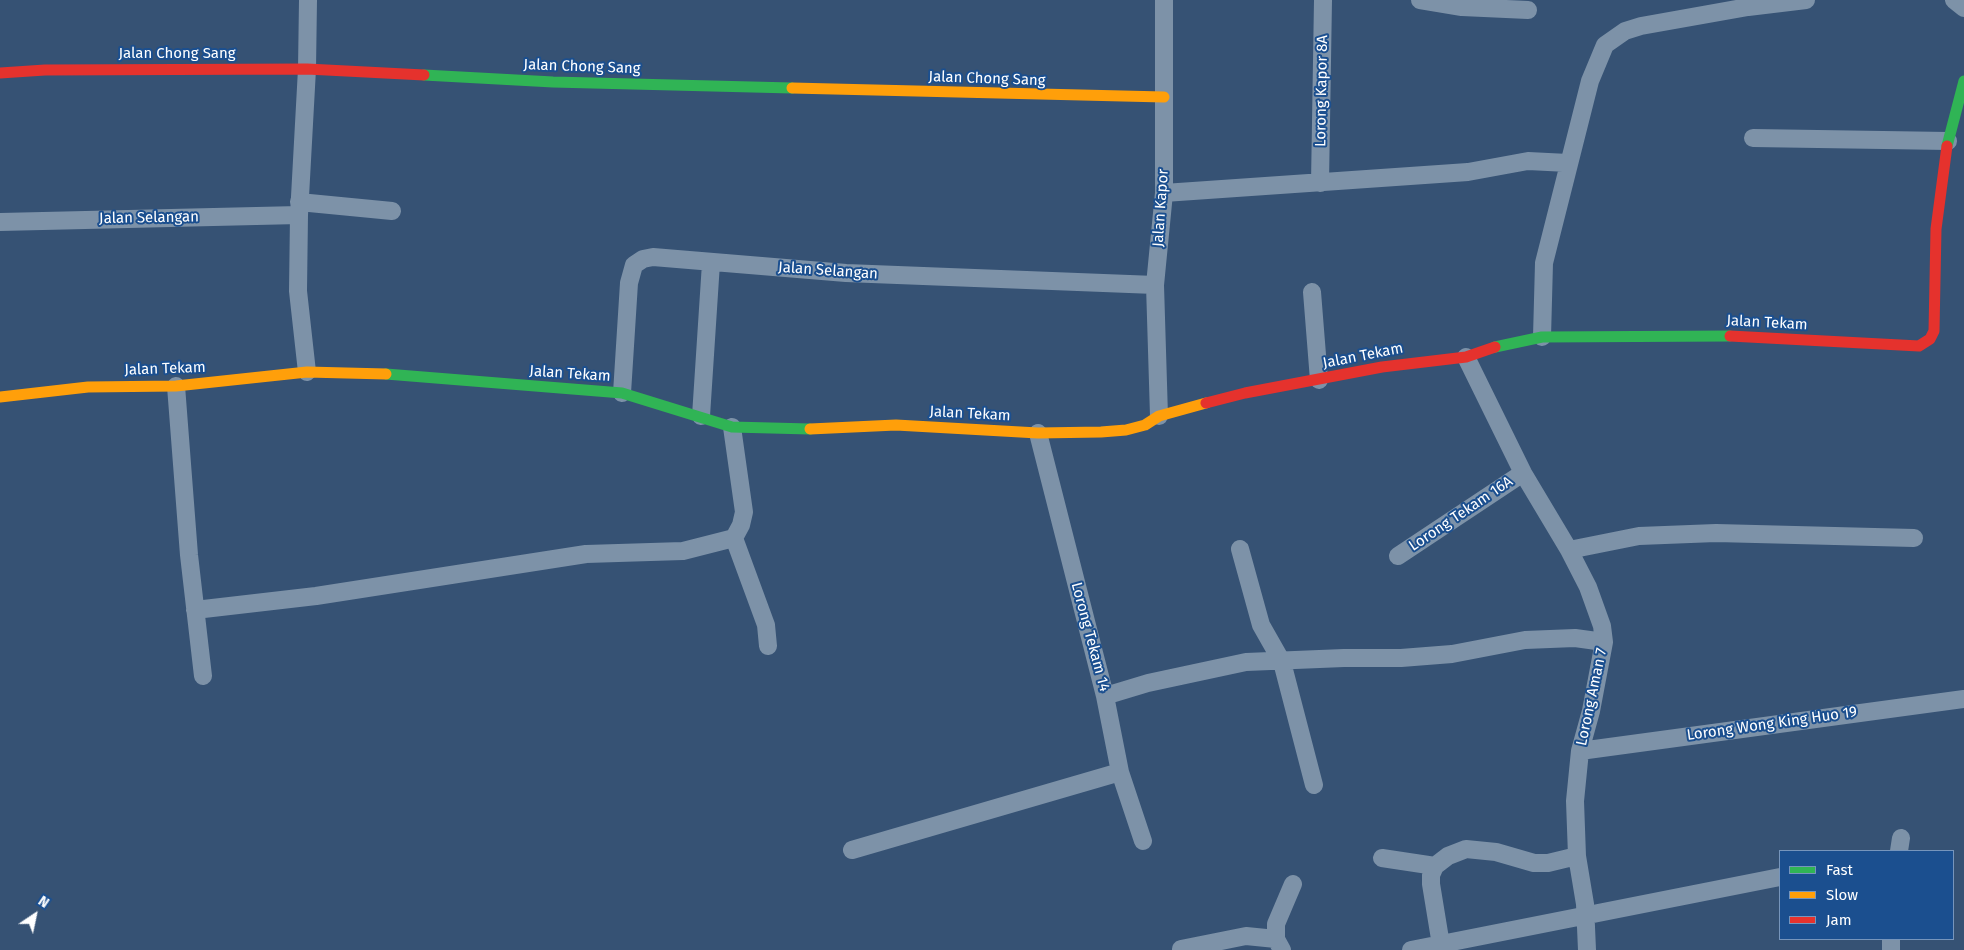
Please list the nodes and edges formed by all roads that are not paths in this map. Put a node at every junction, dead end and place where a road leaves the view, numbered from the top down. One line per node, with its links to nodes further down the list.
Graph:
1 (308, 0): 9 (street)
2 (1164, 0): 12 (street, Jalan Kapor)
3 (1323, 0): 16 (street, Lorong Kapor 8A)
4 (1420, 0): 8 (street)
5 (1806, 0): 15 (street)
6 (1954, 0): 7 (street)
7 (1964, 8)
8 (1528, 10)
9 (307, 69): 10 (street, Jalan Chong Sang); 12 (street, Jalan Chong Sang); 18 (street)
10 (0, 73)
11 (1964, 80): 14 (street)
12 (1164, 97): 17 (street, Jalan Kapor)
13 (1753, 138): 14 (street)
14 (1948, 142): 24 (street, Jalan Tekam)
15 (1568, 163): 16 (street); 24 (street)
16 (1320, 183): 17 (street)
17 (1164, 193): 22 (street, Jalan Kapor)
18 (299, 208): 19 (street, Jalan Selangan); 20 (street, Jalan Selangan); 26 (street)
19 (392, 211)
20 (0, 222)
21 (711, 263): 22 (street, Jalan Selangan); 29 (street, Jalan Selangan); 31 (street)
22 (1155, 285): 32 (street, Jalan Kapor)
23 (1312, 292): 27 (street)
24 (1542, 336): 25 (street, Jalan Tekam)
25 (1466, 357): 27 (street, Jalan Tekam); 35 (street, Lorong Aman 7)
26 (307, 372): 28 (street, Jalan Tekam); 29 (street, Jalan Tekam)
27 (1319, 380): 32 (street, Jalan Tekam)
28 (176, 386): 30 (street, Jalan Tekam); 41 (street)
29 (622, 393): 31 (street, Jalan Tekam)
30 (0, 397)
31 (700, 416): 33 (street, Jalan Tekam)
32 (1159, 416): 34 (street, Jalan Tekam)
33 (732, 427): 34 (street, Jalan Tekam); 36 (street)
34 (1038, 433): 46 (street, Lorong Tekam 14)
35 (1523, 473): 39 (street, Lorong Aman 7); 40 (street, Lorong Tekam 16A)
36 (734, 538): 41 (street); 43 (street)
37 (1914, 538): 39 (street)
38 (1240, 549): 44 (street)
39 (1569, 550): 42 (street, Lorong Aman 7)
40 (1398, 556)
41 (195, 610): 45 (street)
42 (1604, 642): 44 (street); 48 (street, Lorong Aman 7)
43 (768, 646)
44 (1282, 662): 46 (street); 50 (street)
45 (203, 676)
46 (1105, 696): 49 (street, Lorong Tekam 14)
47 (1964, 699): 48 (street, Lorong Wong King Huo 19)
48 (1580, 750): 53 (street, Lorong Aman 7)
49 (1120, 772): 51 (street, Lorong Tekam 14); 52 (street)
50 (1314, 785)
51 (1143, 842)
52 (852, 850)
53 (1577, 856): 55 (street); 58 (street, Lorong Aman 7)
54 (1382, 858): 55 (street)
55 (1435, 866): 60 (street)
56 (1779, 877): 58 (street)
57 (1293, 884): 59 (street)
58 (1584, 916): 60 (street); 63 (street, Lorong Aman 7)
59 (1279, 945): 61 (street)
60 (1441, 945): 62 (street)
61 (1181, 949)
62 (1411, 950)
63 (1587, 950)

